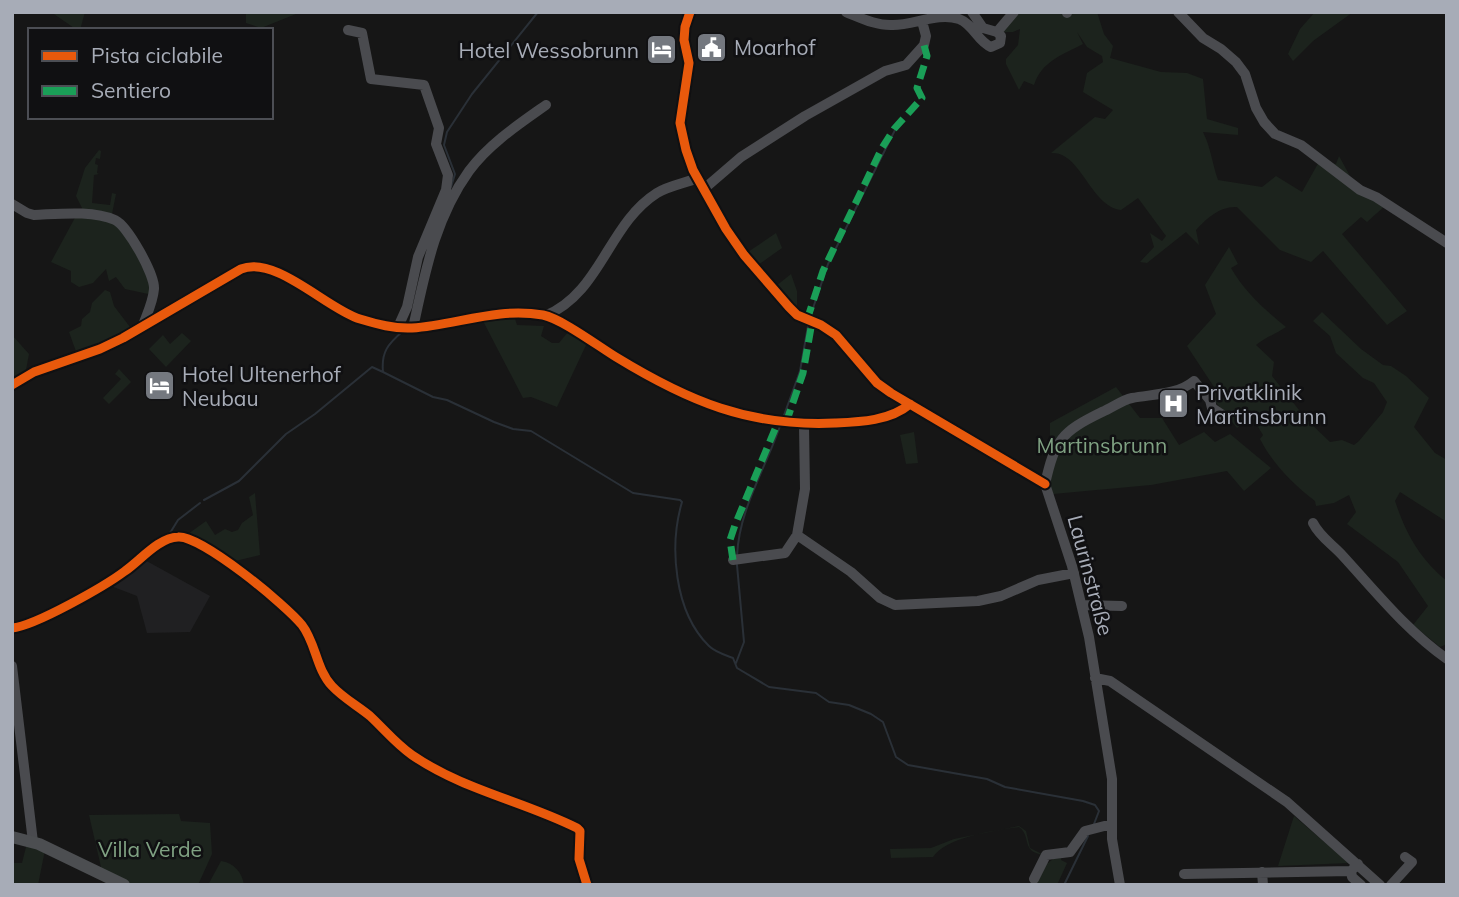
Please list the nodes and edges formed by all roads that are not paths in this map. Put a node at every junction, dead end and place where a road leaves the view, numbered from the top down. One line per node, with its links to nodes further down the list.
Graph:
1 (690, 12): 10 (street)
2 (846, 12): 6 (street)
3 (972, 12): 8 (street)
4 (1014, 12): 8 (street)
5 (1178, 12): 13 (street)
6 (922, 20): 8 (street); 11 (street)
7 (348, 30): 16 (street)
8 (997, 32)
9 (547, 105): 17 (street)
10 (698, 178): 11 (street); 14 (street)
11 (705, 188): 19 (street)
12 (12, 204): 15 (street)
13 (1447, 243)
14 (545, 316): 17 (street); 21 (street)
15 (143, 325): 16 (street); 18 (street)
16 (398, 327): 17 (street)
17 (413, 328)
18 (12, 385)
19 (910, 404): 21 (street); 22 (street)
20 (1227, 418): 22 (street)
21 (804, 425): 24 (street)
22 (1045, 484): 26 (street, Laurinstraße)
23 (1313, 523): 30 (street)
24 (797, 535): 25 (street); 26 (street)
25 (736, 559)
26 (1074, 573): 27 (street, Laurinstraße)
27 (1082, 605): 28 (street); 32 (street, Laurinstraße)
28 (1122, 606)
29 (12, 628): 42 (street)
30 (1447, 659)
31 (12, 666): 35 (street)
32 (1095, 678): 33 (street, Laurinstraße); 37 (street)
33 (1112, 824): 40 (street); 43 (street, Laurinstraße)
34 (12, 837): 35 (main road)
35 (33, 842): 41 (main road)
36 (1405, 857): 47 (street)
37 (1354, 867): 38 (street); 45 (street); 46 (street)
38 (1262, 872): 39 (street); 44 (street)
39 (1184, 874)
40 (1034, 879)
41 (124, 885)
42 (587, 885)
43 (1120, 885)
44 (1263, 885)
45 (1361, 885)
46 (1380, 885)
47 (1391, 885)

